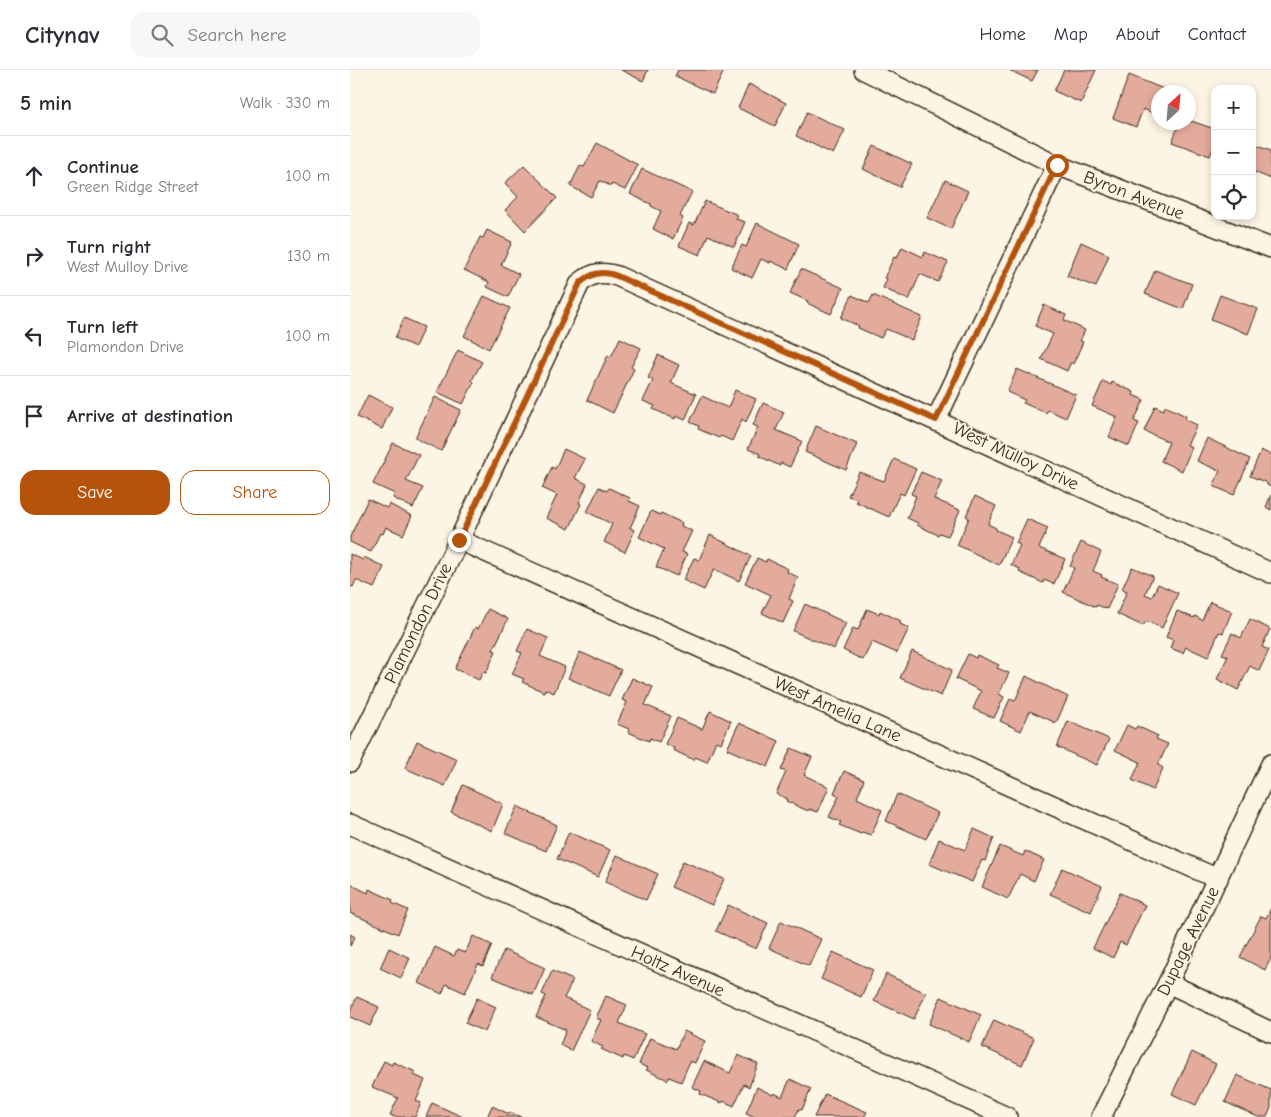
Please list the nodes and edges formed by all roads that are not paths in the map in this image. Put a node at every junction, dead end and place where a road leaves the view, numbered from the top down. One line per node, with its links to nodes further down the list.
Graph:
1 (864, 70): 2 (street, Byron Avenue)
2 (1057, 165): 3 (street, Byron Avenue); 5 (street)
3 (1271, 248)
4 (596, 273): 5 (street, West Mulloy Drive); 6 (street, Plamondon Drive)
5 (936, 420): 7 (street, West Mulloy Drive)
6 (459, 540): 8 (street, Plamondon Drive); 11 (street, West Amelia Lane)
7 (1271, 573)
8 (350, 762)
9 (1271, 764): 11 (street, Dupage Avenue)
10 (350, 824): 14 (street, Holtz Avenue)
11 (1218, 879): 12 (street, Dupage Avenue)
12 (1168, 983): 13 (street); 15 (street, Dupage Avenue)
13 (1271, 1032)
14 (1007, 1117)
15 (1101, 1117)

